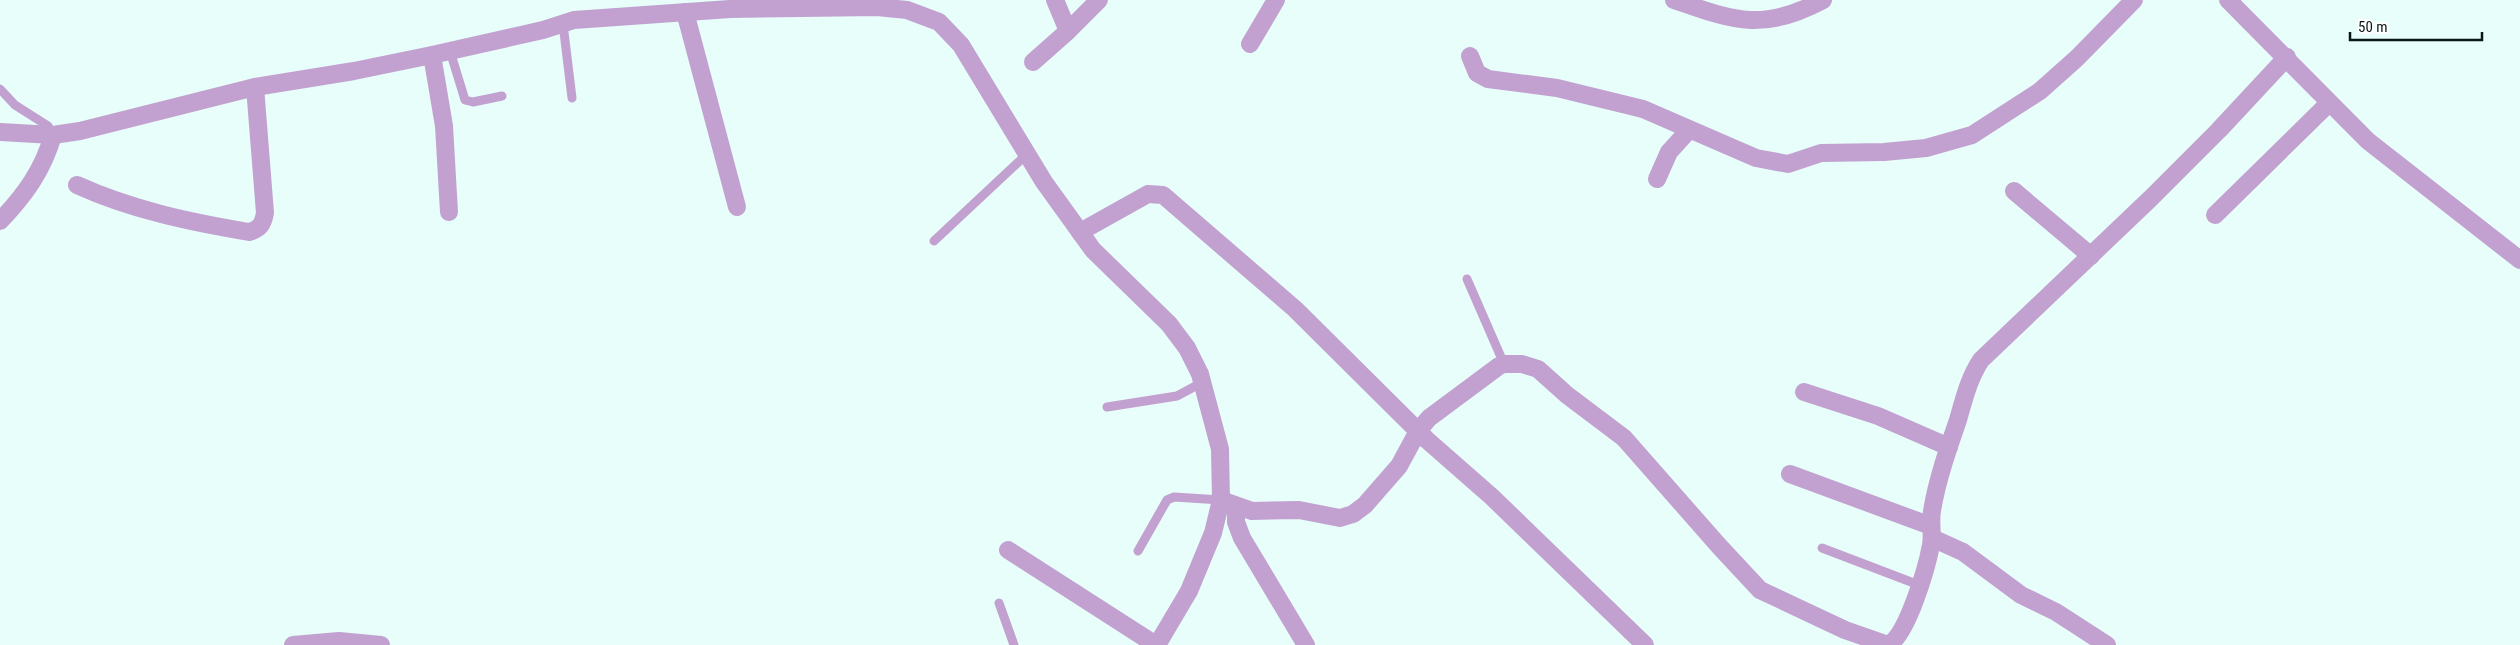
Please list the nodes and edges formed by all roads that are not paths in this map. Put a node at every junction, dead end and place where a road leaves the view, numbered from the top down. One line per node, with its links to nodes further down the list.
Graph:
1 (1055, 0): 11 (street)
2 (1099, 0): 11 (street)
3 (1276, 0): 12 (street)
4 (1674, 0): 5 (street)
5 (1823, 0)
6 (2134, 0): 23 (street)
7 (2228, 0): 16 (street)
8 (727, 4): 9 (street); 26 (street)
9 (684, 12): 10 (street); 30 (street)
10 (563, 24): 13 (street); 21 (lane)
11 (1068, 31): 17 (street)
12 (1250, 44)
13 (450, 51): 14 (street); 20 (lane)
14 (432, 55): 18 (street); 31 (street)
15 (1470, 56): 23 (street)
16 (2286, 57): 22 (street); 36 (street)
17 (1033, 62)
18 (255, 86): 25 (street); 28 (street)
19 (0, 89): 25 (lane)
20 (502, 96)
21 (572, 98)
22 (2329, 103): 32 (street); 37 (street)
23 (1689, 130): 27 (street)
24 (0, 132): 25 (street)
25 (53, 135): 33 (street)
26 (1026, 154): 34 (street); 35 (lane)
27 (1657, 179)
28 (77, 185)
29 (2014, 191): 36 (street)
30 (737, 207)
31 (449, 212)
32 (2215, 215)
33 (0, 221)
34 (1080, 232): 40 (street); 43 (street)
35 (934, 241)
36 (2091, 256): 44 (street)
37 (2520, 260)
38 (1467, 279): 39 (lane)
39 (1504, 364): 43 (street); 51 (street)
40 (1203, 382): 42 (lane); 46 (street)
41 (1804, 392): 44 (street)
42 (1107, 407)
43 (1418, 431): 46 (street); 58 (street)
44 (1949, 447): 47 (street)
45 (1790, 474): 47 (street)
46 (1229, 503): 50 (lane); 56 (street); 57 (street)
47 (1931, 532): 51 (street); 59 (street)
48 (1822, 548): 51 (lane)
49 (1008, 550): 56 (street)
50 (1138, 551)
51 (1919, 585)
52 (999, 603): 55 (lane)
53 (293, 645): 54 (street)
54 (381, 645)
55 (1014, 645)
56 (1156, 645)
57 (1306, 645)
58 (1645, 645)
59 (2107, 645)

